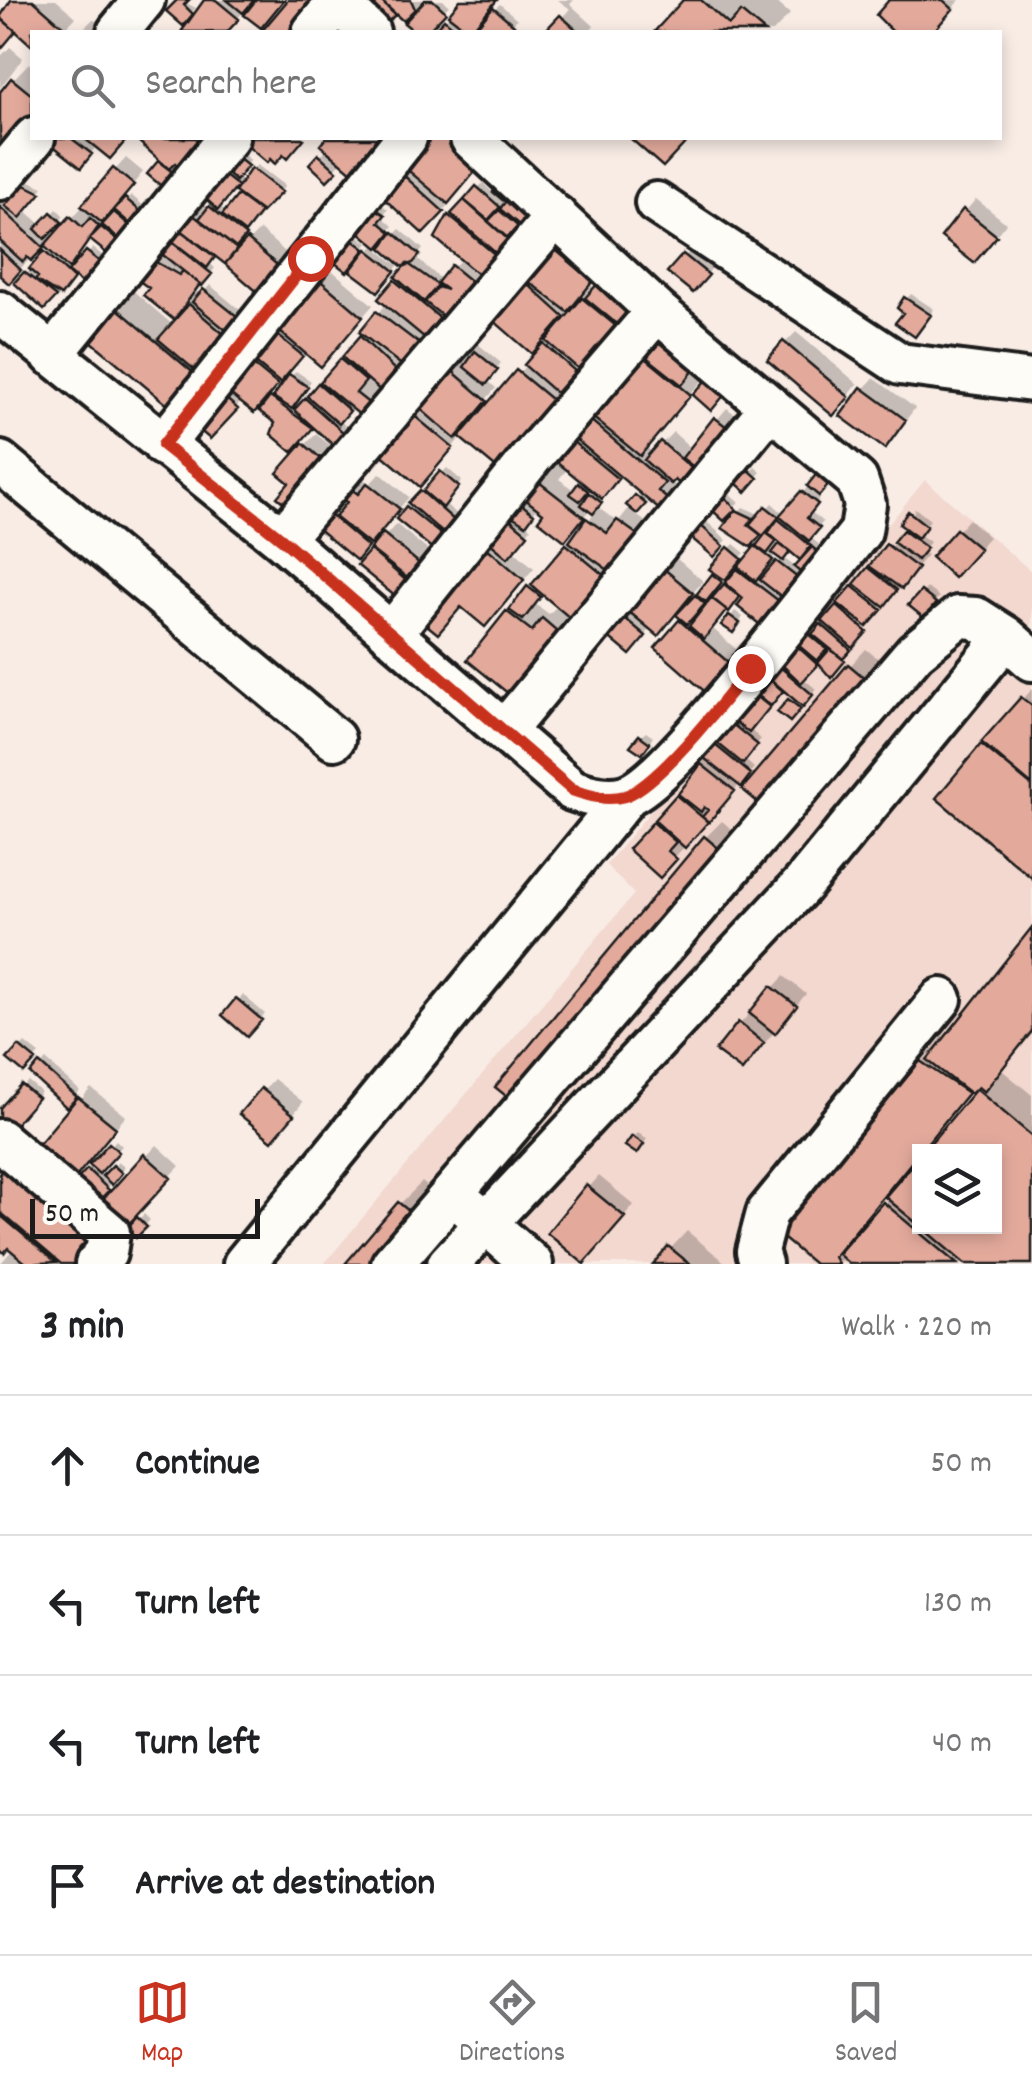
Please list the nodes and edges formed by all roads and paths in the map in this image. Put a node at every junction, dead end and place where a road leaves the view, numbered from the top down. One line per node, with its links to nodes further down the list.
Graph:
1 (144, 0): 3 (street)
2 (329, 12): 4 (street)
3 (120, 30)
4 (365, 30)
5 (32, 140): 9 (street)
6 (226, 140): 14 (street)
7 (404, 140): 17 (street)
8 (472, 140): 11 (street)
9 (0, 180)
10 (656, 202): 15 (street)
11 (556, 216): 12 (street); 19 (street)
12 (657, 311): 16 (street); 20 (street)
13 (0, 312): 14 (street)
14 (52, 355): 17 (street)
15 (1032, 381)
16 (768, 409): 22 (street); 24 (street)
17 (163, 445): 19 (street)
18 (0, 506): 23 (street)
19 (282, 539): 20 (street)
20 (391, 634): 22 (street)
21 (1019, 649): 27 (street); 28 (street)
22 (506, 729): 24 (street)
23 (334, 739)
24 (627, 796): 31 (street)
25 (941, 1000): 34 (street)
26 (0, 1140): 30 (street)
27 (454, 1194): 28 (street); 29 (street)
28 (486, 1223): 32 (street); 33 (street)
29 (412, 1257)
30 (96, 1264)
31 (244, 1264)
32 (448, 1264)
33 (532, 1264)
34 (761, 1264)

